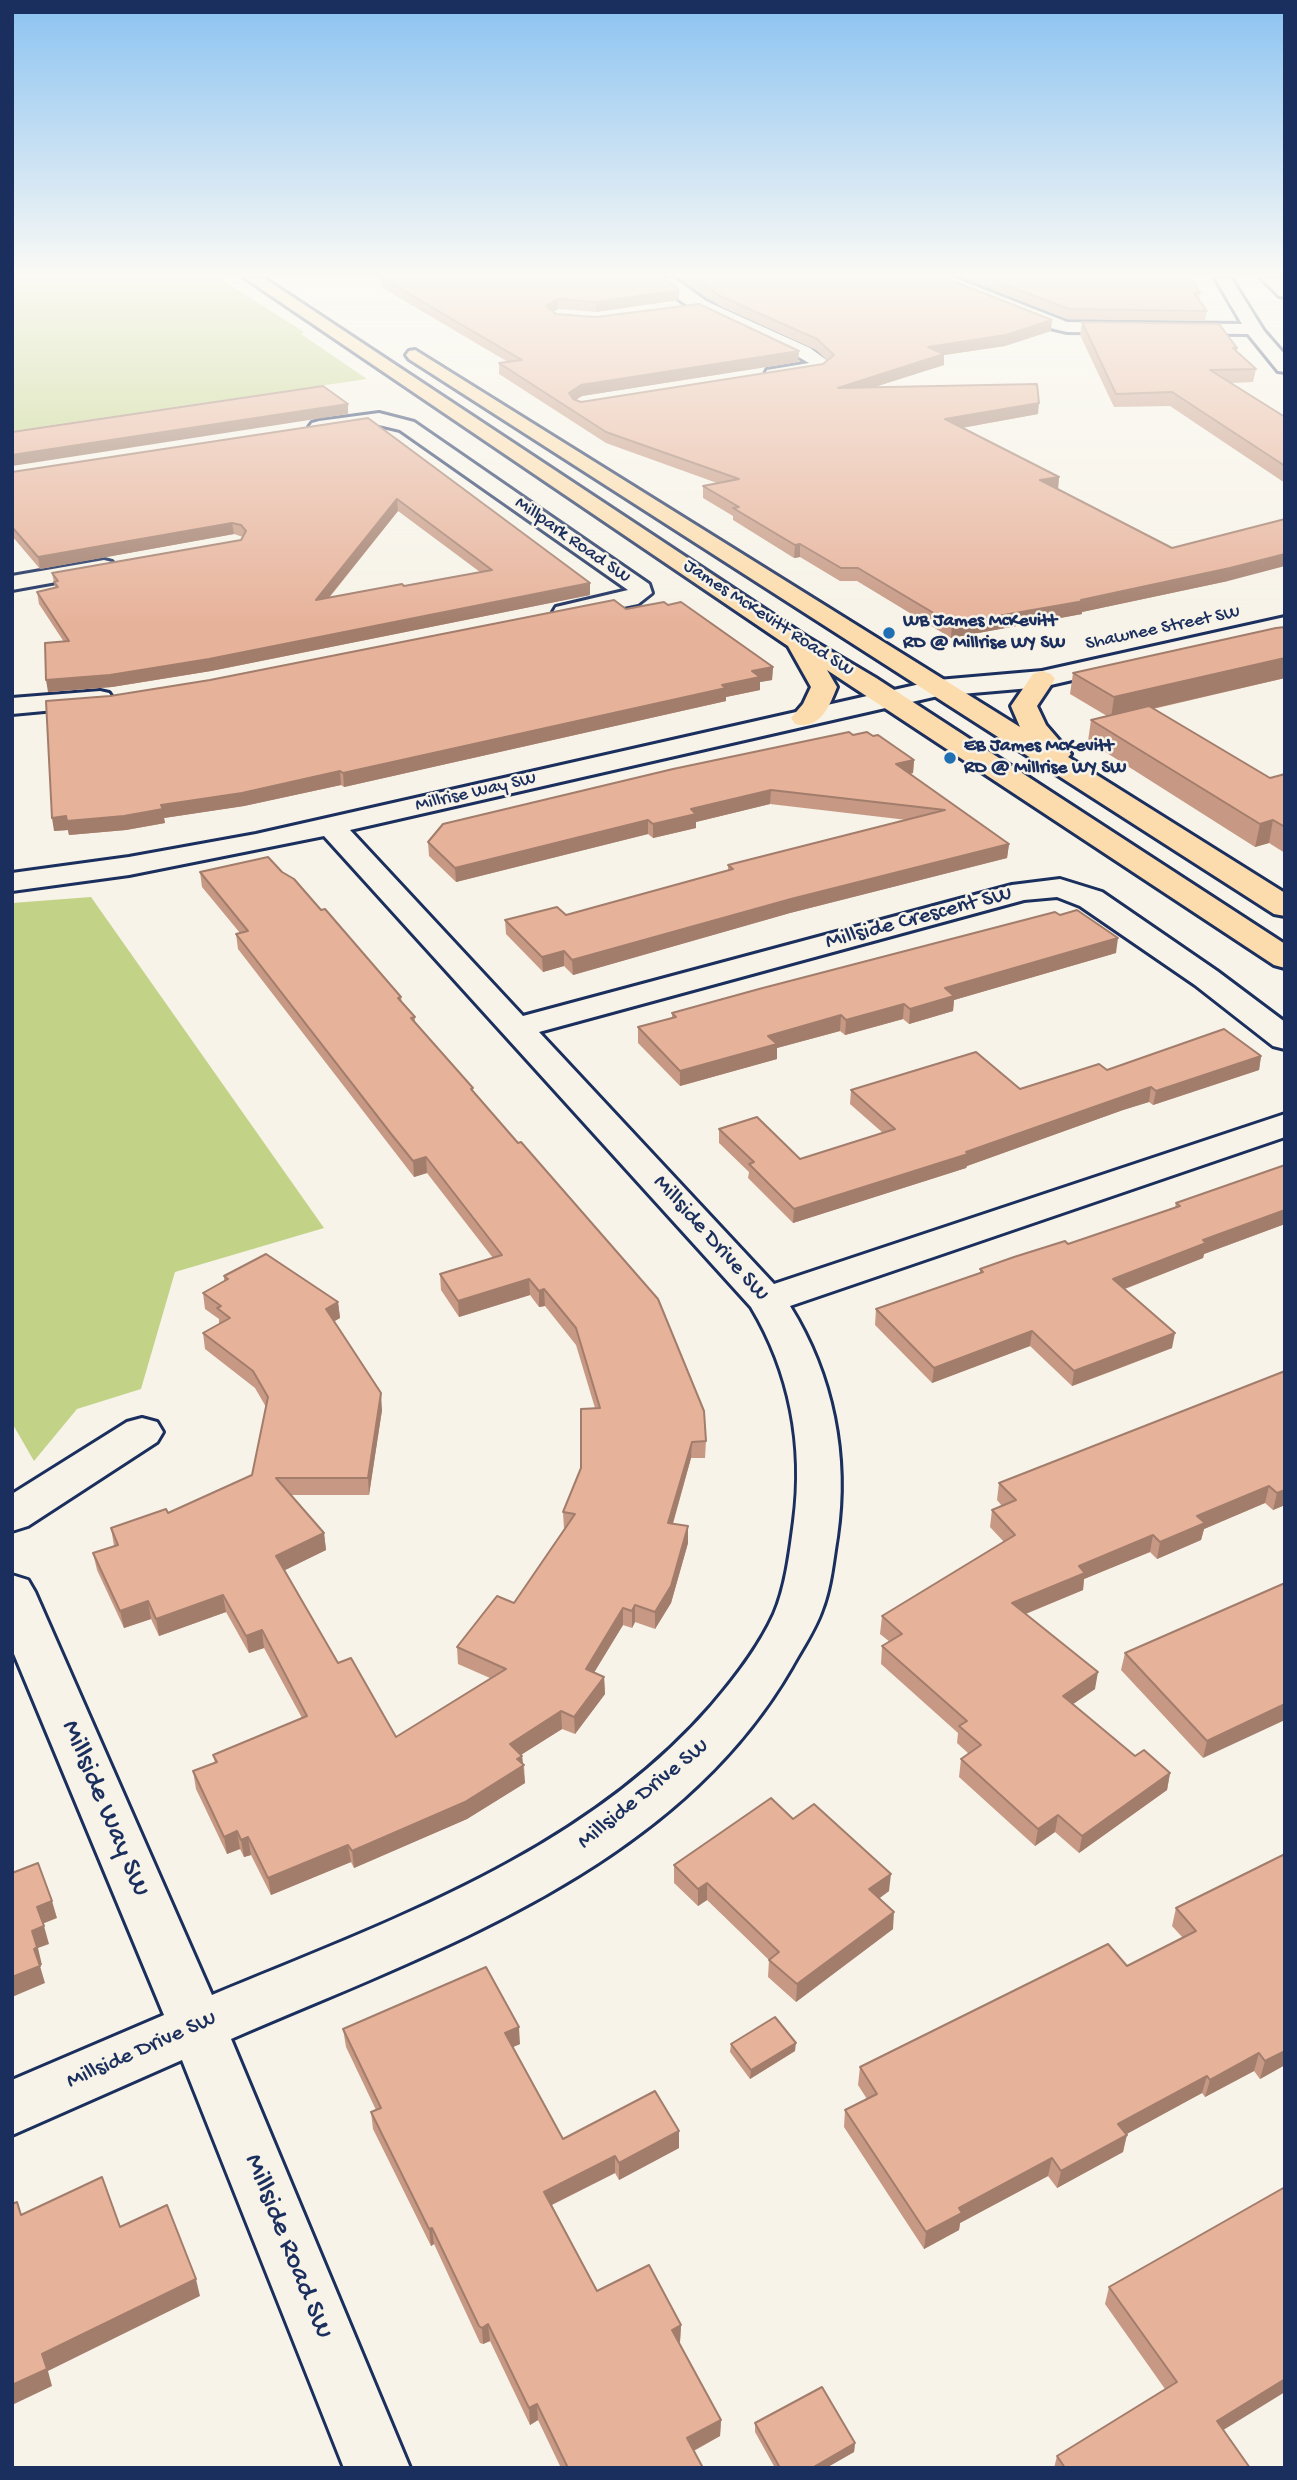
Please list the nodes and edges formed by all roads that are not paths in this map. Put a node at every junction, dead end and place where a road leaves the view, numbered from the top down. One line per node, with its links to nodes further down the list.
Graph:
1 (426, 394): 10 (main road, James McKevitt Road SW)
2 (476, 394): 12 (main road, James McKevitt Road SW)
3 (299, 430): 8 (street, Millpark Road SW)
4 (129, 563): 5 (street)
5 (12, 583)
6 (1285, 603): 7 (street, Shawnee Street SW)
7 (1235, 614): 9 (street); 12 (street, Shawnee Street SW)
8 (539, 617)
9 (1274, 626): 11 (street, Shawnee Street SW)
10 (798, 642): 14 (main road, James McKevitt Road SW); 16 (main road)
11 (1042, 679): 12 (street, Shawnee Street SW); 17 (main road)
12 (938, 688): 14 (street, Millrise Way SW); 17 (main road, James McKevitt Road SW)
13 (123, 696): 15 (street)
14 (891, 699): 16 (street, Millrise Way SW); 21 (main road, James McKevitt Road SW)
15 (12, 706)
16 (804, 718): 18 (street, Millrise Way SW)
17 (1074, 775): 20 (main road, James McKevitt Road SW)
18 (330, 826): 19 (street, Millrise Way SW); 22 (street, Millside Drive SW)
19 (12, 882)
20 (1285, 907)
21 (1285, 958)
22 (516, 1028): 23 (street, Millside Crescent SW); 25 (street, Millside Drive SW)
23 (1285, 1039)
24 (1285, 1125): 25 (street)
25 (766, 1300): 29 (street, Millside Drive SW)
26 (142, 1432): 27 (street)
27 (12, 1515)
28 (12, 1592): 29 (street, Millside Way SW)
29 (197, 2026): 30 (street, Millside Drive SW); 31 (street, Millside Road SW)
30 (12, 2108)
31 (377, 2468)

